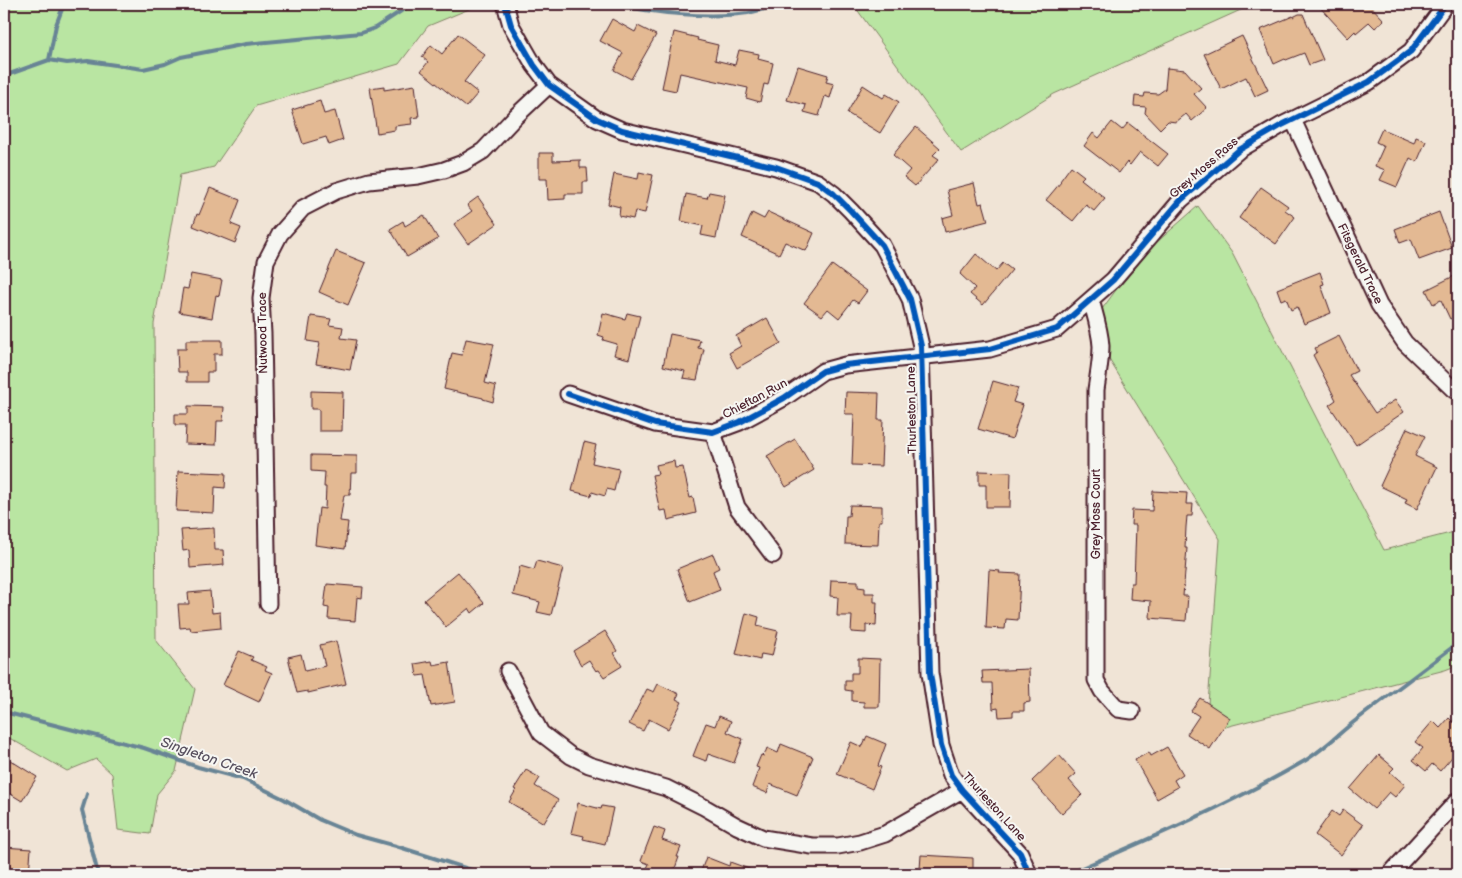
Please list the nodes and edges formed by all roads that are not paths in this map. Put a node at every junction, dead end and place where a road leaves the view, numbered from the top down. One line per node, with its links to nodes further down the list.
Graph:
1 (505, 4): 3 (street, Thurleston Lane)
2 (1445, 4): 4 (street, Grey Moss Pass)
3 (549, 85): 6 (street, Thurleston Lane); 11 (street, Nutwood Trace)
4 (1293, 120): 5 (street, Grey Moss Pass); 7 (street, Fitsgerald Trace)
5 (1091, 300): 6 (street, Grey Moss Pass); 13 (street, Grey Moss Court)
6 (922, 357): 9 (street, Chieftan Run); 14 (street, Thurleston Lane)
7 (1454, 390)
8 (568, 394): 9 (street, Chieftan Run)
9 (713, 432): 10 (street)
10 (773, 556)
11 (268, 604)
12 (508, 670): 14 (street)
13 (1132, 711)
14 (962, 790): 16 (street, Thurleston Lane)
15 (1458, 800): 17 (street)
16 (1029, 874)
17 (1390, 874)

